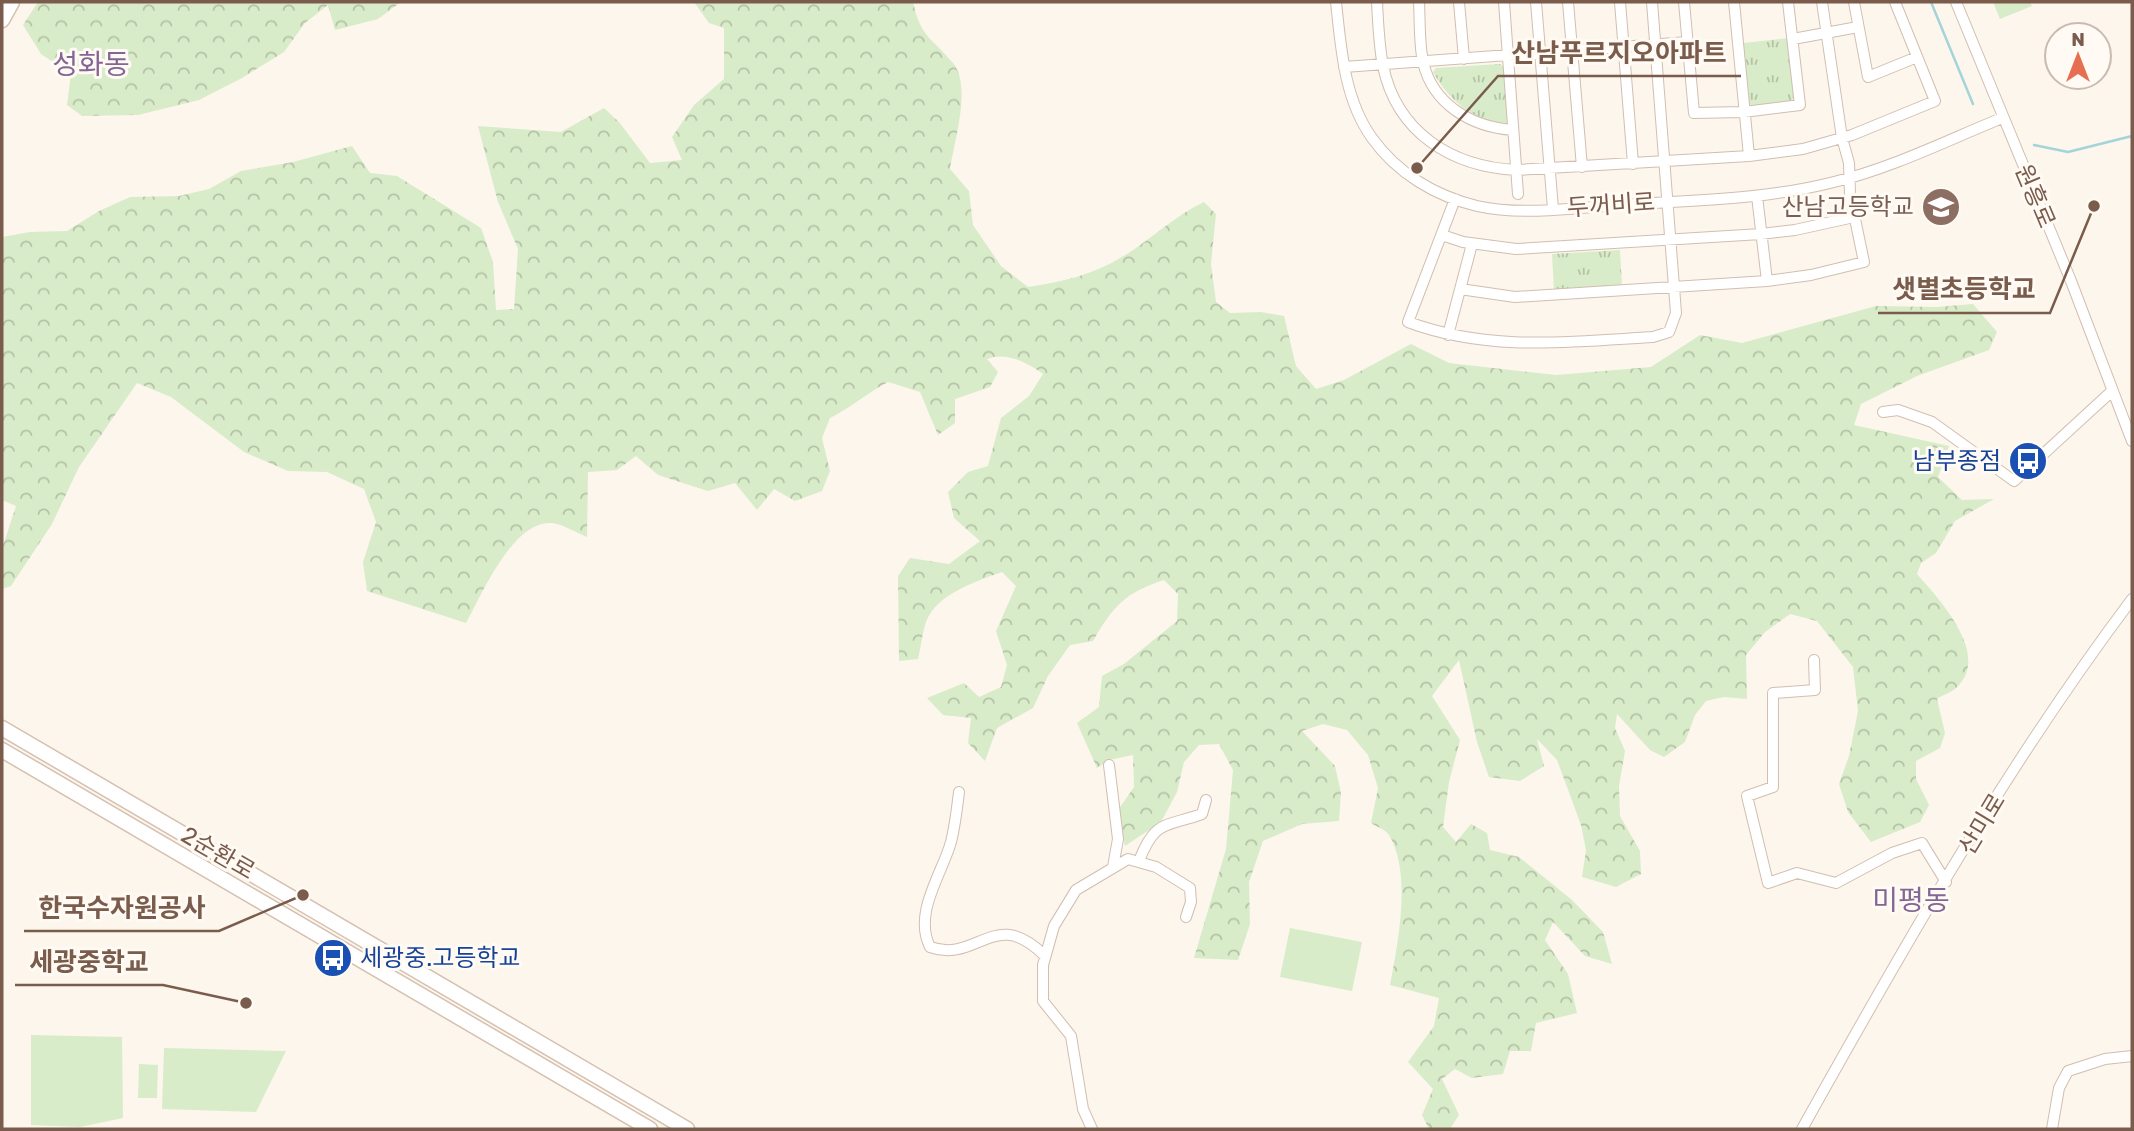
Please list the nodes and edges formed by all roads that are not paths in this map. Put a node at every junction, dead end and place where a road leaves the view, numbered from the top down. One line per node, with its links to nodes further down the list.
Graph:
1 (12, 2): 18 (street)
2 (1336, 2): 32 (street, 두꺼비로)
3 (1377, 2): 31 (street)
4 (1419, 2): 30 (street)
5 (1459, 2): 29 (street)
6 (1504, 2): 27 (street)
7 (1536, 2): 26 (street)
8 (1568, 2): 25 (street)
9 (1620, 2): 24 (street)
10 (1652, 2): 23 (street)
11 (1684, 2): 22 (street)
12 (1734, 2): 33 (street)
13 (1788, 2): 21 (street)
14 (1822, 2): 20 (street)
15 (1854, 2): 19 (street)
16 (1895, 2): 28 (street)
17 (1956, 2): 34 (street, 원흥로)
18 (2, 20)
19 (1858, 27): 20 (street); 28 (street)
20 (1826, 33): 21 (street); 36 (street)
21 (1793, 39): 33 (street)
22 (1688, 42): 23 (street); 33 (street)
23 (1655, 45): 24 (street); 38 (street)
24 (1624, 47): 25 (street); 39 (street)
25 (1572, 51): 26 (street); 40 (street)
26 (1540, 53): 27 (street); 41 (street)
27 (1508, 55): 29 (street); 35 (street)
28 (1917, 57): 36 (street)
29 (1464, 59): 30 (street)
30 (1423, 62): 31 (street); 35 (street)
31 (1383, 65): 32 (street); 42 (street)
32 (1344, 68): 46 (street, 두꺼비로)
33 (1744, 113): 37 (street)
34 (2002, 118): 43 (street, 두꺼비로); 58 (street, 원흥로)
35 (1513, 130): 42 (street)
36 (1842, 138): 37 (street); 43 (street)
37 (1749, 156): 38 (street)
38 (1664, 162): 39 (street); 47 (street)
39 (1633, 163): 40 (street)
40 (1582, 167): 41 (street)
41 (1550, 169): 42 (street); 48 (street)
42 (1517, 170): 44 (street)
43 (1850, 178): 45 (street, 두꺼비로); 49 (street)
44 (1518, 194)
45 (1757, 196): 47 (street, 두꺼비로); 50 (street)
46 (1455, 200): 48 (street, 두꺼비로); 51 (street)
47 (1667, 202): 48 (street, 두꺼비로); 52 (street)
48 (1553, 209)
49 (1854, 217): 50 (street); 54 (street)
50 (1760, 234): 52 (street); 54 (street)
51 (1442, 235): 53 (street); 57 (street)
52 (1670, 239): 53 (street); 55 (street)
53 (1472, 244): 56 (street)
54 (1767, 281): 55 (street)
55 (1674, 286): 56 (street); 57 (street)
56 (1460, 289): 57 (street)
57 (1448, 335)
58 (2112, 391): 59 (street); 60 (street, 원흥로)
59 (1883, 412)
60 (2132, 441)
61 (2132, 599): 70 (street, 산미로)
62 (1814, 660): 70 (street)
63 (2, 728): 75 (street, 2순환로)
64 (2, 750): 74 (street, 2순환로)
65 (1109, 765): 69 (street)
66 (959, 792): 72 (street)
67 (1206, 800): 68 (street)
68 (1139, 861): 69 (street); 71 (street)
69 (1113, 867): 72 (street)
70 (1946, 882): 77 (street, 산미로)
71 (1186, 917)
72 (1045, 956): 76 (street)
73 (2132, 1056): 78 (street)
74 (650, 1129)
75 (687, 1129)
76 (1092, 1129)
77 (1802, 1129)
78 (2052, 1129)

